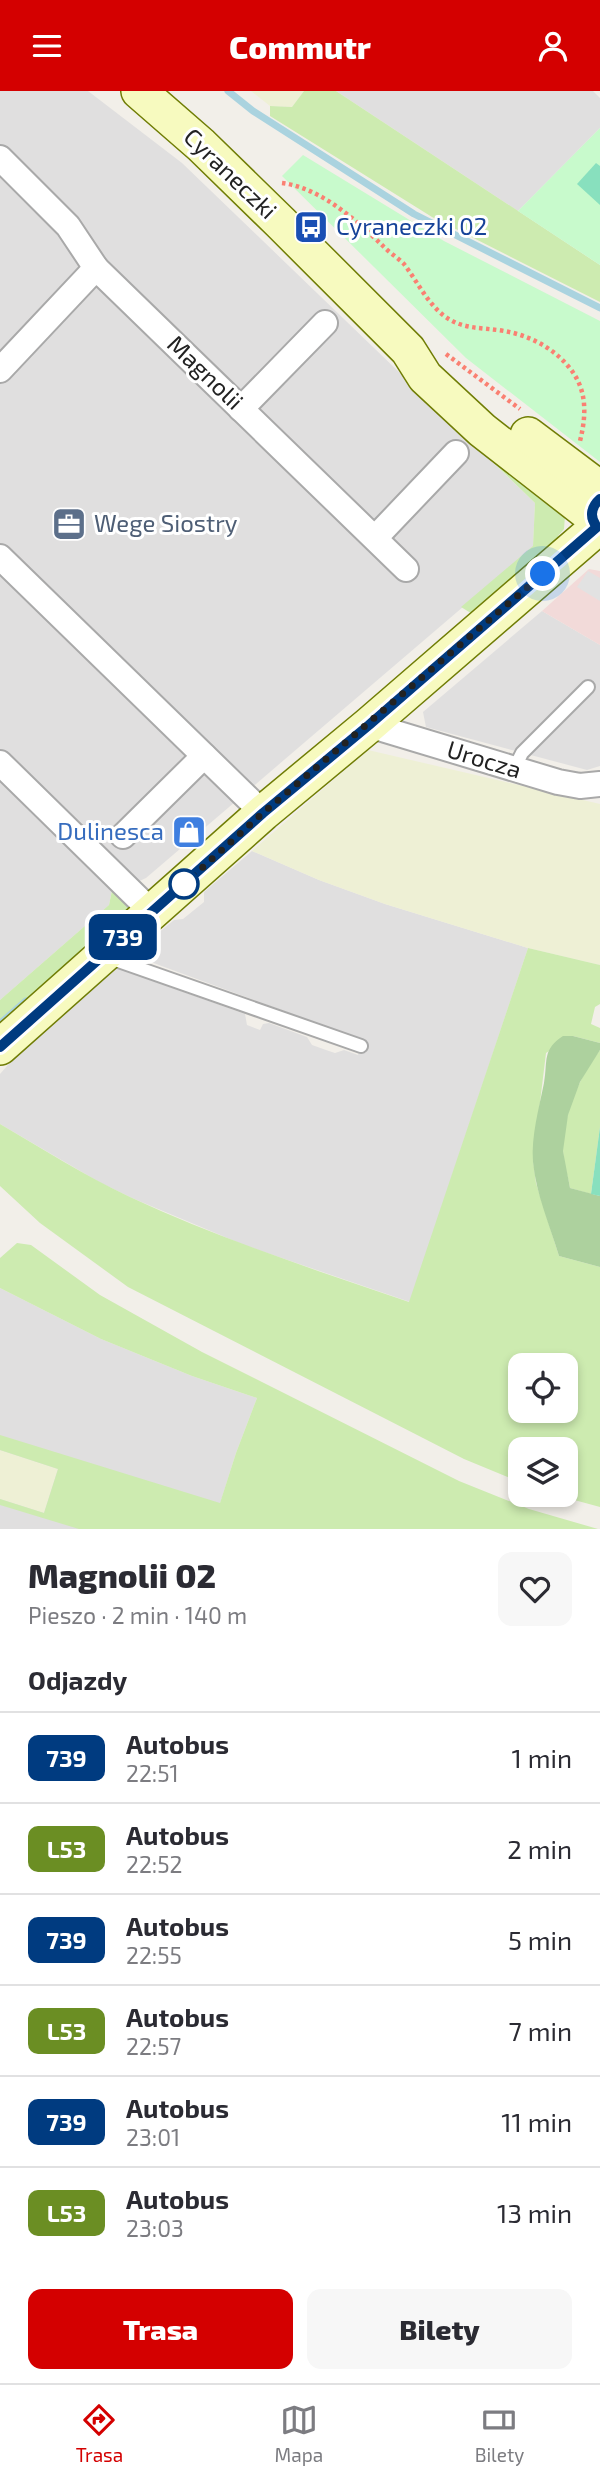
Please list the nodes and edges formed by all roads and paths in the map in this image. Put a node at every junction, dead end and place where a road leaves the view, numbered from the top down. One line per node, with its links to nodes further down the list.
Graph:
1 (139, 91): 10 (street, Cyraneczki)
2 (0, 158): 4 (street, Magnolii)
3 (270, 182): 8 (path)
4 (96, 268): 6 (street); 7 (street, Magnolii)
5 (325, 323): 7 (street)
6 (2, 362)
7 (242, 409): 11 (street, Magnolii)
8 (577, 452)
9 (456, 453): 11 (street)
10 (598, 512): 15 (street)
11 (374, 538): 13 (street, Magnolii)
12 (0, 557): 16 (street)
13 (406, 569)
14 (588, 687): 18 (lane)
15 (369, 725): 18 (street, Urocza); 20 (street)
16 (204, 756): 20 (street); 21 (street)
17 (0, 763): 22 (street)
18 (514, 769): 19 (street, Urocza)
19 (600, 784)
20 (263, 813): 22 (street)
21 (123, 836)
22 (152, 912): 23 (street)
23 (102, 955): 24 (lane); 25 (street)
24 (361, 1046)
25 (0, 1047)

